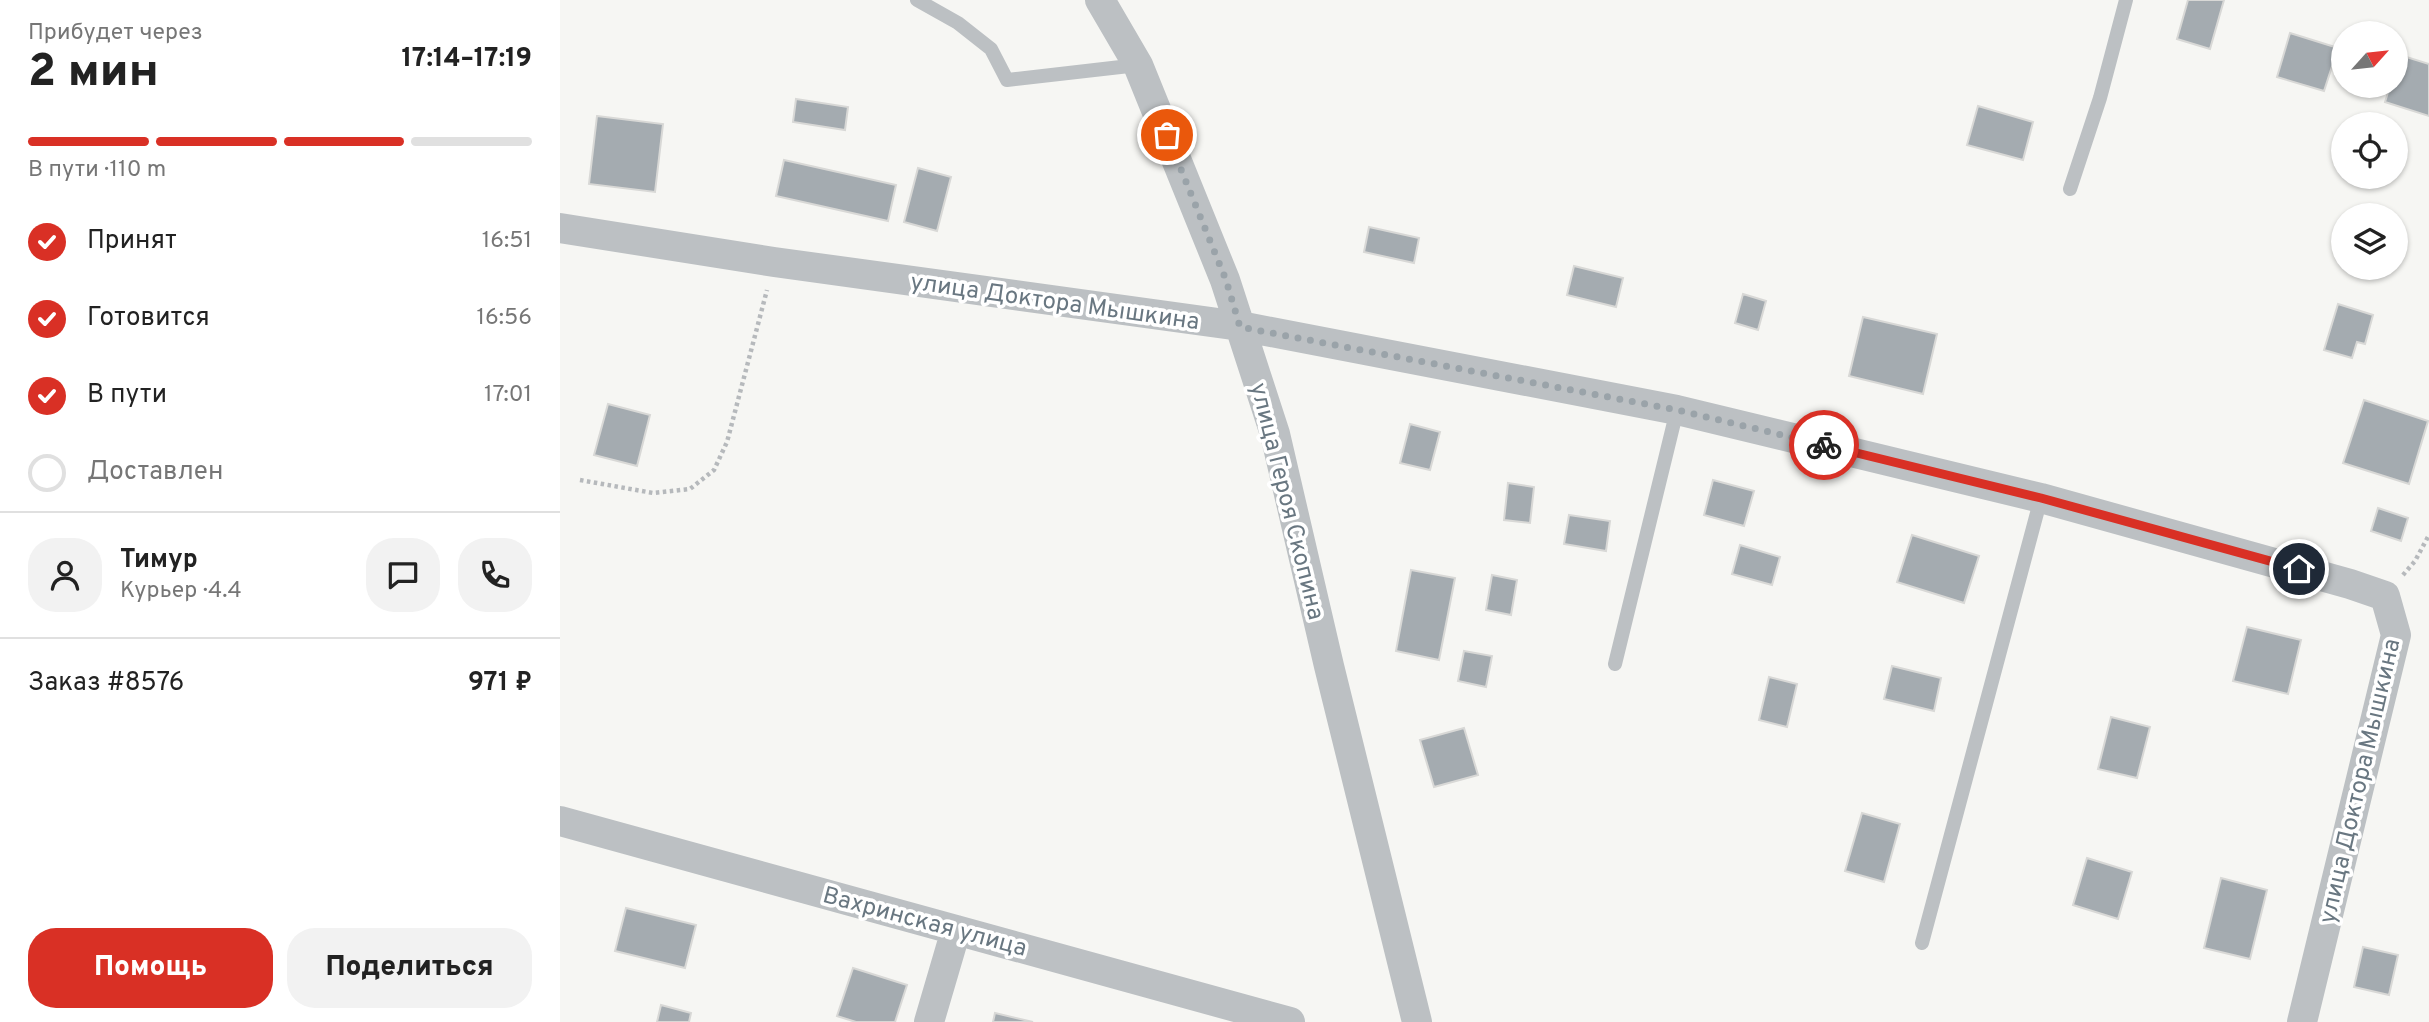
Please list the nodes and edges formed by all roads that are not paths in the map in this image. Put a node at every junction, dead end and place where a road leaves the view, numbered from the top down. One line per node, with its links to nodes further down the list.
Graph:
1 (917, 0): 4 (lane)
2 (1101, 0): 4 (street, улица Героя Скопина)
3 (2126, 0): 5 (lane)
4 (1138, 65): 7 (street, улица Героя Скопина)
5 (2070, 189)
6 (560, 228): 7 (street, улица Доктора Мышкина)
7 (1240, 327): 8 (street, улица Доктора Мышкина); 16 (street, улица Героя Скопина)
8 (1677, 410): 9 (street, улица Доктора Мышкина); 10 (lane)
9 (2041, 498): 13 (lane); 17 (street, улица Доктора Мышкина)
10 (1615, 664)
11 (560, 821): 12 (street, Вахринская улица)
12 (956, 930): 14 (street); 15 (street, Вахринская улица)
13 (1922, 943)
14 (929, 1022)
15 (1290, 1022)
16 (1417, 1022)
17 (2302, 1022)

